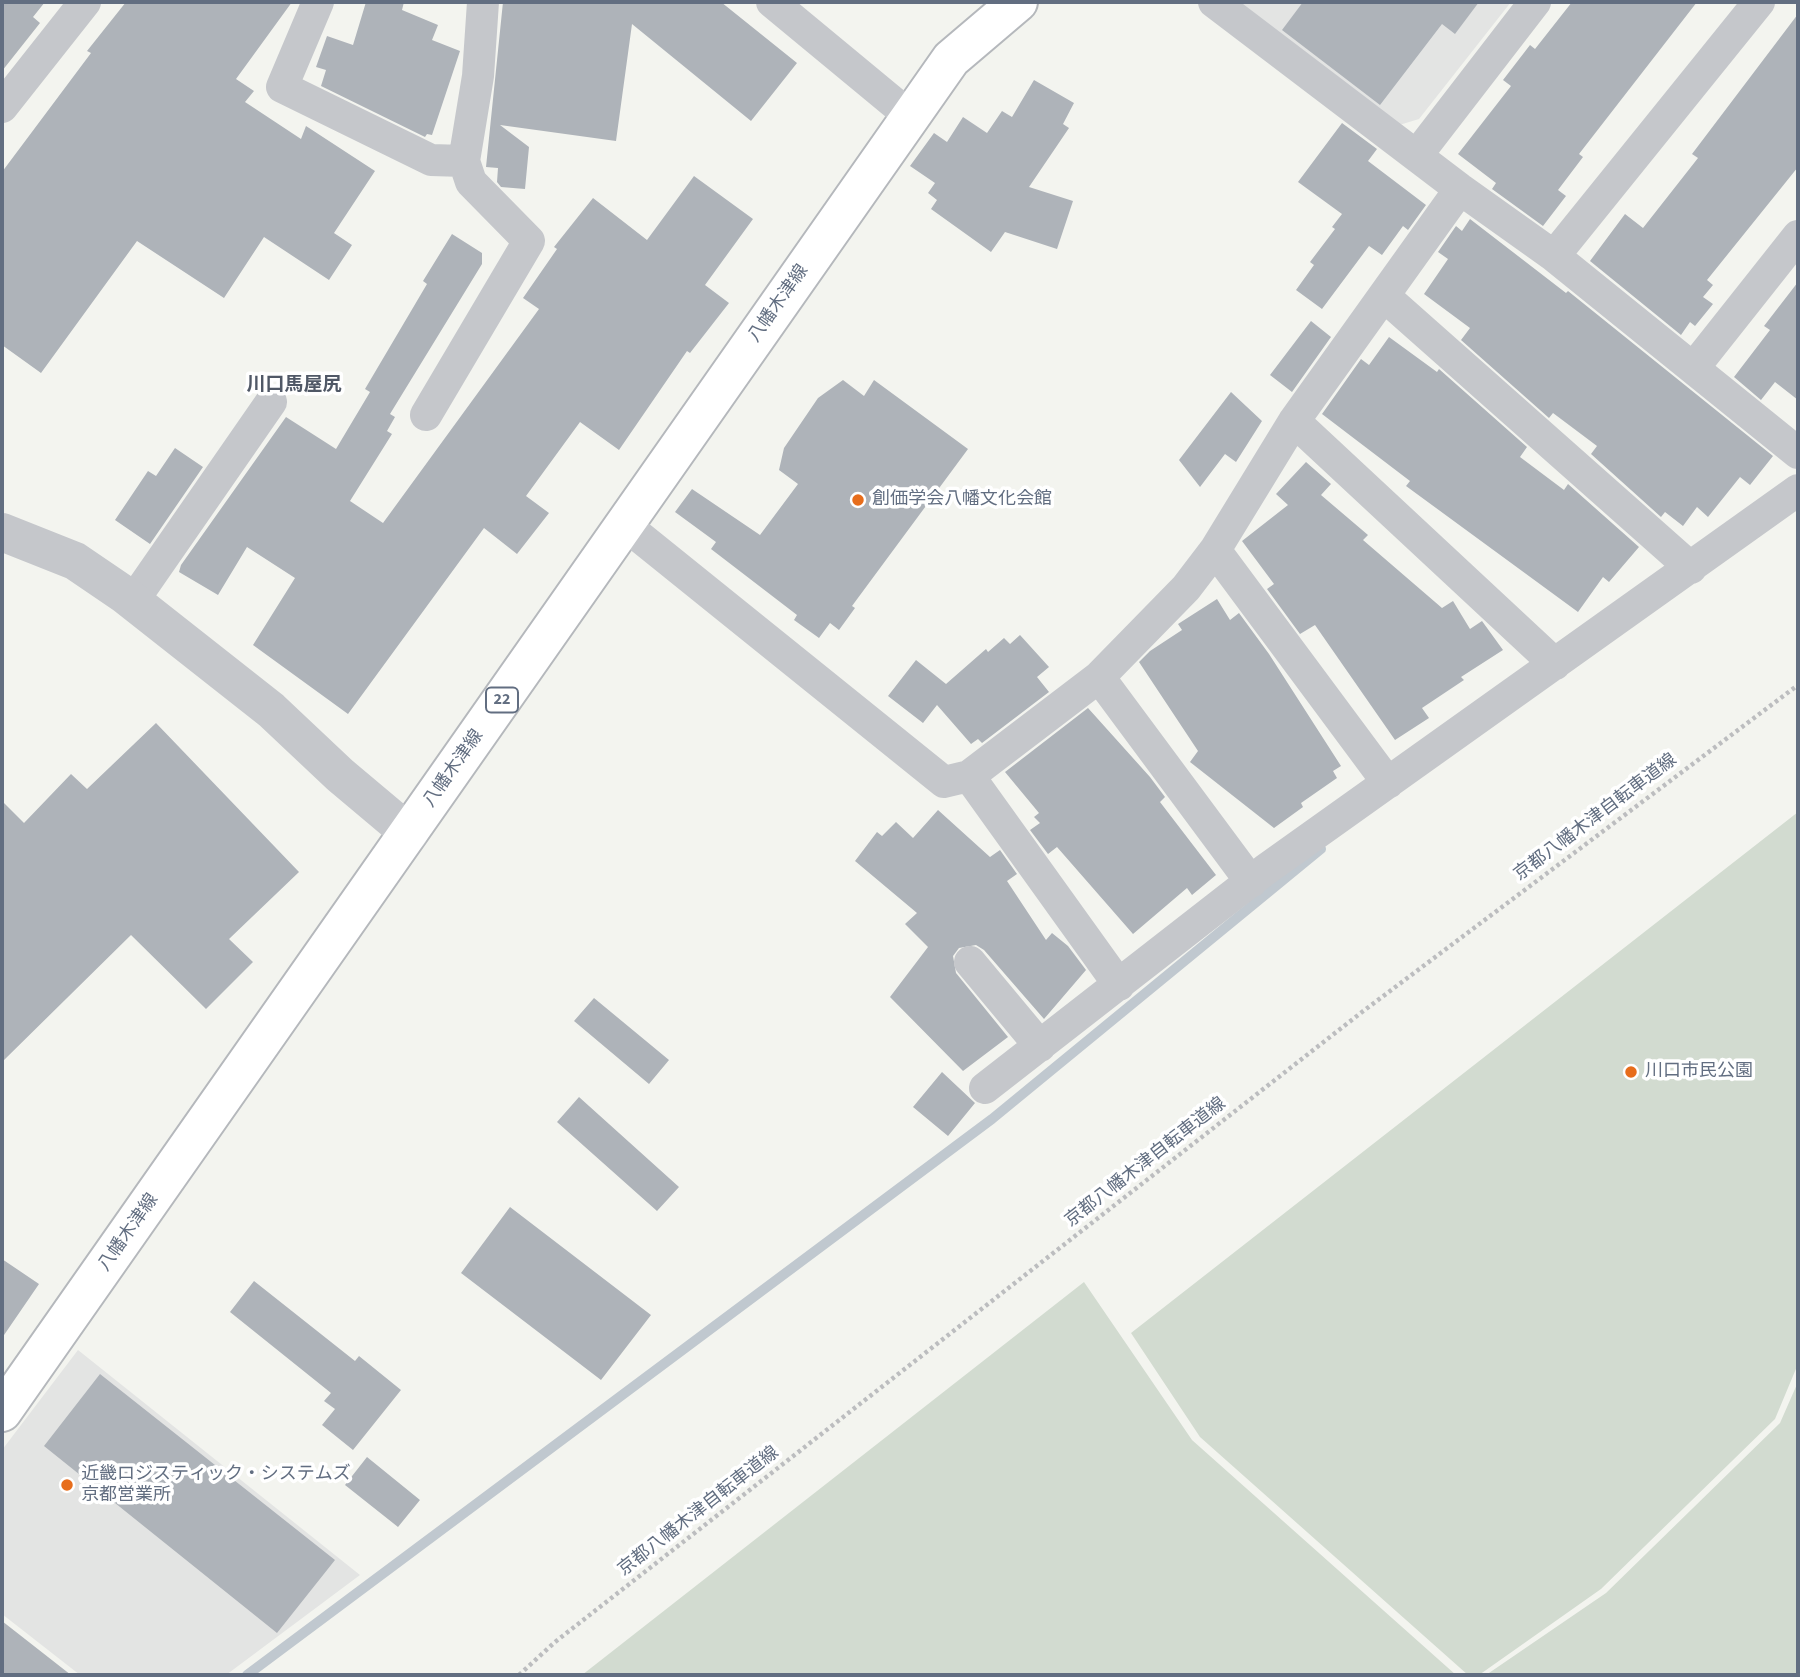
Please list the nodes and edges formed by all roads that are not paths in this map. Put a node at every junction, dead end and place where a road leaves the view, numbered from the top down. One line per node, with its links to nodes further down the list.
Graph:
1 (85, 2): 9 (street)
2 (318, 2): 12 (street)
3 (483, 2): 12 (street)
4 (772, 2): 10 (street)
5 (1018, 2): 10 (main road, 八幡木津線 / 22)
6 (1214, 2): 11 (street)
7 (1535, 2): 11 (street)
8 (1759, 2): 15 (street)
9 (2, 107)
10 (911, 117): 23 (main road, 八幡木津線 / 22)
11 (1417, 155): 13 (street)
12 (464, 160): 19 (street)
13 (1460, 188): 15 (street); 16 (street)
14 (1798, 236): 17 (street)
15 (1554, 256): 17 (street)
16 (1384, 296): 20 (street); 26 (street)
17 (1695, 366): 21 (street)
18 (271, 402): 27 (street)
19 (425, 415)
20 (1294, 421): 25 (street); 28 (street)
21 (1798, 453)
22 (1798, 490): 26 (street)
23 (625, 525): 30 (street); 32 (main road, 八幡木津線 / 22)
24 (2, 532): 27 (street)
25 (1215, 550): 29 (street); 31 (street)
26 (1690, 568): 28 (street)
27 (133, 601): 32 (street)
28 (1555, 664): 31 (street)
29 (1099, 677): 30 (street); 33 (street)
30 (969, 776): 35 (street)
31 (1388, 783): 33 (street)
32 (409, 833): 38 (main road, 八幡木津線 / 22)
33 (1251, 881): 35 (street)
34 (970, 962): 36 (street)
35 (1119, 985): 36 (street)
36 (1040, 1046): 37 (street)
37 (985, 1088)
38 (2, 1412)

